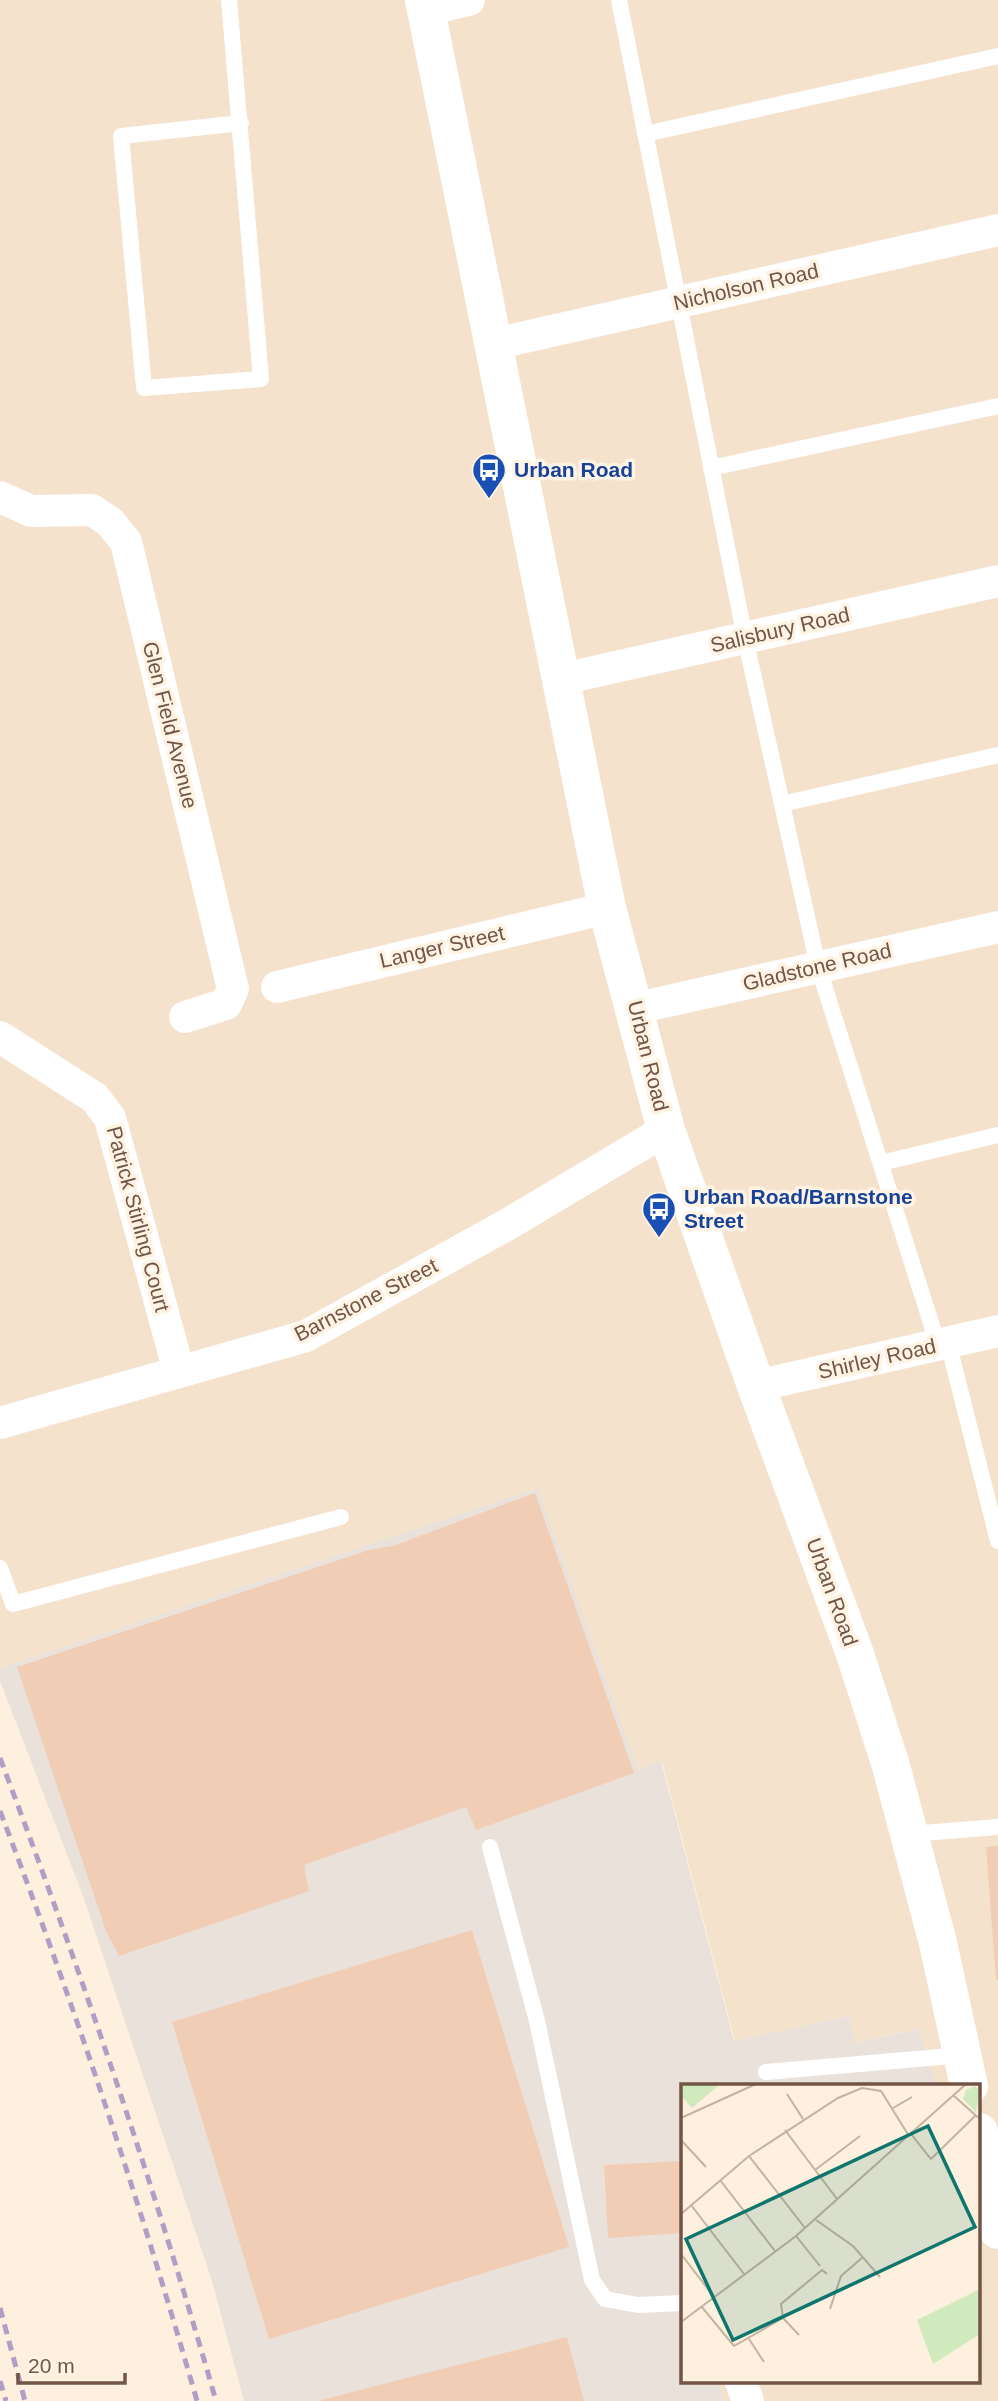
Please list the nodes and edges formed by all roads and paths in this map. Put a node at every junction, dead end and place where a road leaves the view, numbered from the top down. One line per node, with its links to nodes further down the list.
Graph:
1 (229, 0): 6 (lane)
2 (469, 0): 4 (street)
3 (619, 0): 7 (lane)
4 (425, 5): 10 (street, Urban Road)
5 (998, 56): 7 (lane)
6 (241, 122): 6 (lane)
7 (645, 134): 9 (lane)
8 (998, 230): 9 (street, Nicholson Road)
9 (677, 303): 10 (street, Nicholson Road); 12 (lane)
10 (494, 344): 16 (street, Urban Road)
11 (998, 406): 12 (lane)
12 (711, 468): 15 (lane)
13 (0, 497): 24 (street, Glen Field Avenue)
14 (998, 581): 15 (street, Salisbury Road)
15 (745, 638): 16 (street, Salisbury Road); 18 (lane)
16 (562, 679): 19 (street, Urban Road)
17 (998, 755): 18 (lane)
18 (782, 804): 21 (lane)
19 (607, 908): 22 (street, Langer Street); 23 (street, Urban Road)
20 (998, 927): 21 (street, Gladstone Road)
21 (818, 966): 23 (street, Gladstone Road); 28 (lane)
22 (277, 987)
23 (636, 1008): 26 (street, Urban Road)
24 (185, 1017)
25 (0, 1037): 31 (street, Patrick Stirling Court)
26 (666, 1130): 31 (street, Barnstone Street); 32 (street, Urban Road)
27 (998, 1135): 28 (lane)
28 (881, 1163): 30 (lane)
29 (998, 1331): 30 (street, Shirley Road)
30 (943, 1344): 32 (street, Shirley Road); 35 (lane)
31 (179, 1372): 33 (street, Barnstone Street)
32 (755, 1386): 38 (street, Urban Road)
33 (0, 1423)
34 (341, 1517): 36 (lane)
35 (998, 1541)
36 (0, 1568)
37 (998, 1827): 38 (lane)
38 (909, 1834): 40 (street, Urban Road)
39 (490, 1847): 44 (lane)
40 (966, 2071): 41 (lane)
41 (766, 2072)
42 (981, 2144): 43 (street)
43 (994, 2224)
44 (681, 2303)
45 (742, 2384): 46 (street)
46 (748, 2401)

